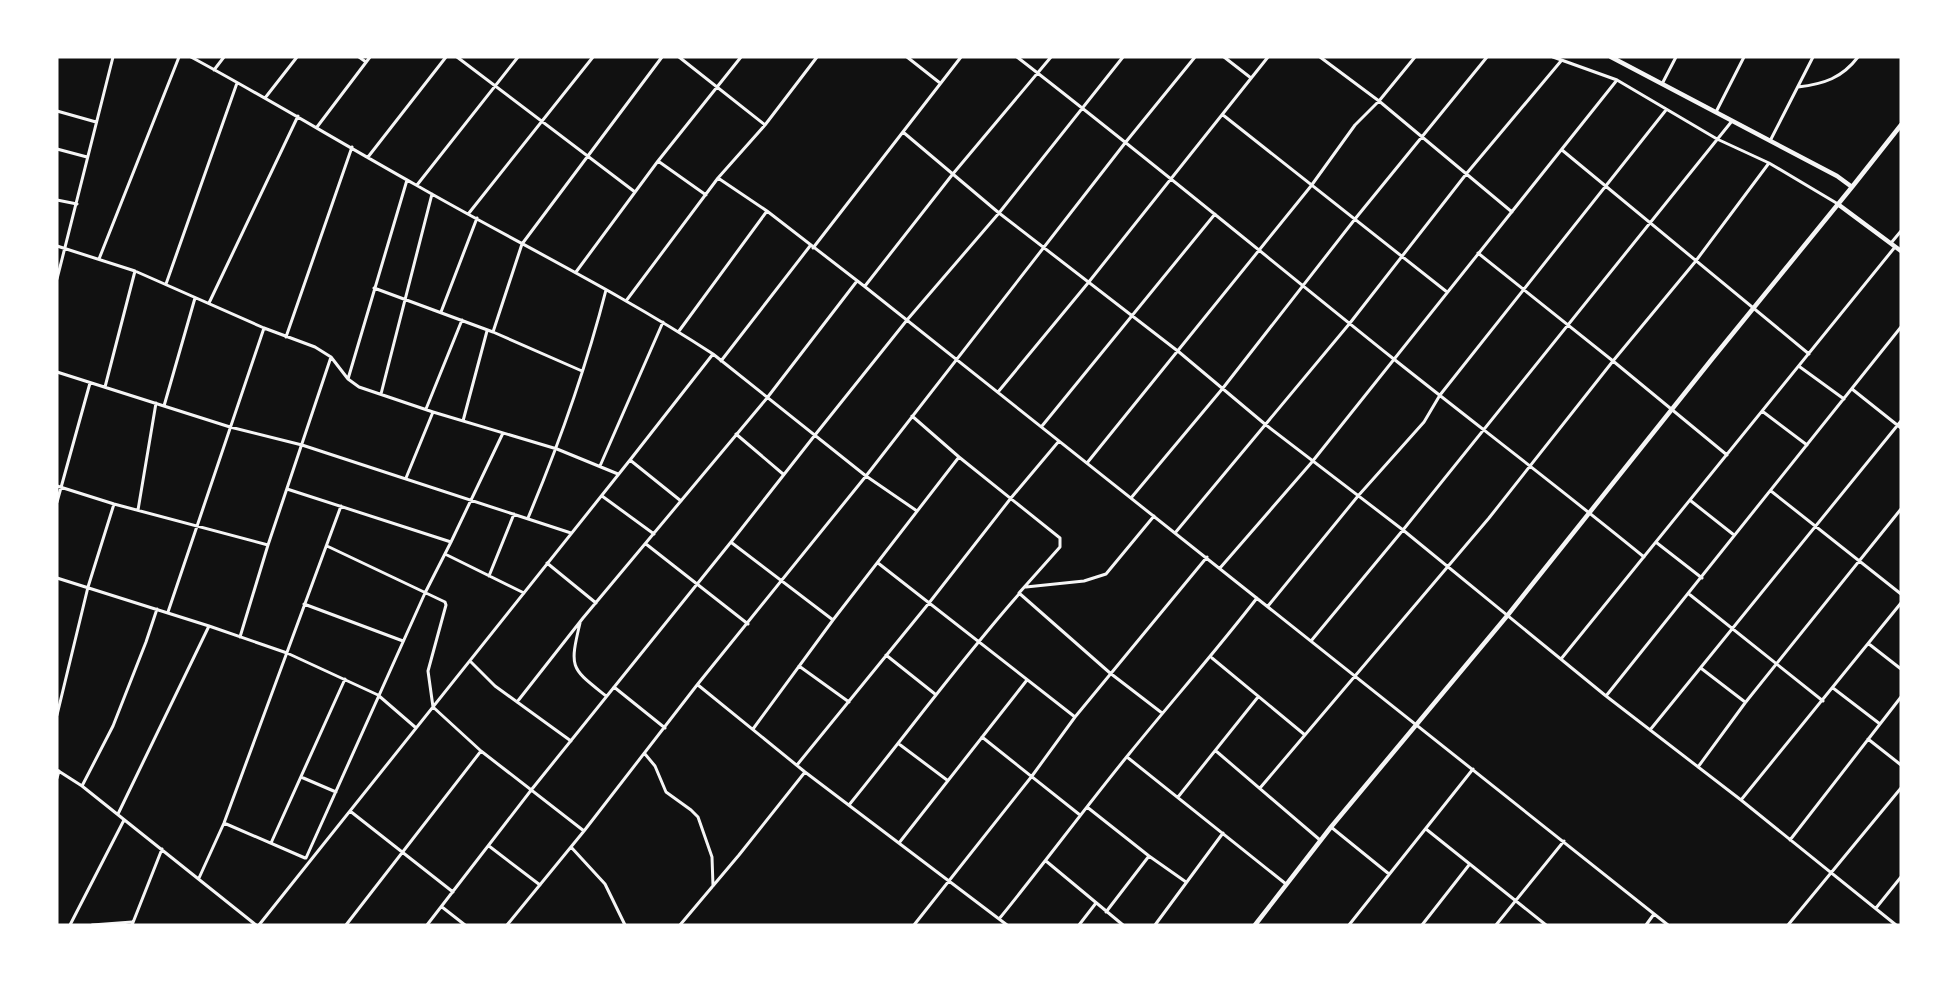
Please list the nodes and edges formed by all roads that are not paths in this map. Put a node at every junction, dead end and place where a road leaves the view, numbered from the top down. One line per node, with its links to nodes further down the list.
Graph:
1 (113, 57): 55 (street)
2 (179, 57): 106 (street)
3 (191, 57): 35 (street)
4 (224, 57): 35 (street)
5 (297, 57): 45 (street)
6 (359, 57): 34 (street)
7 (370, 57): 34 (street)
8 (446, 57): 69 (street)
9 (457, 57): 42 (street)
10 (518, 57): 42 (street)
11 (593, 57): 53 (street)
12 (662, 57): 67 (street)
13 (679, 57): 43 (street)
14 (741, 57): 43 (street)
15 (816, 57): 56 (street)
16 (907, 57): 40 (street)
17 (961, 57): 40 (street)
18 (1017, 57): 36 (street)
19 (1051, 57): 36 (street)
20 (1123, 57): 47 (street)
21 (1195, 57): 63 (street)
22 (1224, 57): 37 (street)
23 (1268, 57): 37 (street)
24 (1320, 57): 46 (street)
25 (1415, 57): 46 (street)
26 (1487, 57): 60 (street)
27 (1553, 57): 33 (street)
28 (1611, 57): 41 (street)
29 (1676, 57): 41 (street)
30 (1744, 57): 50 (street)
31 (1813, 57): 44 (street)
32 (1858, 57): 44 (street)
33 (1561, 61): 38 (street); 72 (street)
34 (366, 62): 58 (street)
35 (214, 70): 39 (street)
36 (1038, 73): 47 (street); 73 (street)
37 (1251, 79): 52 (street)
38 (1617, 80): 48 (street); 66 (street)
39 (237, 83): 45 (street); 113 (street)
40 (940, 83): 59 (street)
41 (1662, 84): 50 (street)
42 (496, 85): 53 (street); 77 (street)
43 (717, 87): 56 (street); 70 (street)
44 (1798, 87): 62 (street)
45 (265, 98): 51 (street)
46 (1380, 101): 60 (street); 78 (street)
47 (1082, 108): 63 (street); 89 (street)
48 (1666, 110): 61 (street); 80 (street)
49 (57, 111): 55 (street)
50 (1716, 112): 54 (street)
51 (298, 116): 58 (street); 123 (street)
52 (1223, 116): 75 (street); 78 (street)
53 (541, 120): 67 (street); 90 (street)
54 (1732, 121): 61 (street); 62 (street)
55 (96, 122): 68 (street)
56 (765, 125): 74 (street)
57 (1901, 125): 79 (street)
58 (317, 127): 64 (street)
59 (903, 132): 73 (street); 99 (street)
60 (1423, 136): 72 (street); 93 (street)
61 (1717, 139): 71 (street); 94 (street)
62 (1770, 141): 79 (street)
63 (1125, 143): 75 (street); 100 (street)
64 (352, 147): 69 (street); 137 (street)
65 (57, 149): 68 (street)
66 (1562, 150): 80 (street); 88 (street)
67 (588, 156): 81 (street); 96 (street)
68 (87, 157): 85 (street)
69 (368, 158): 76 (street)
70 (658, 161): 81 (street); 83 (street)
71 (1769, 163): 86 (street); 107 (street)
72 (1467, 173): 88 (street); 105 (street)
73 (952, 176): 89 (street); 114 (street)
74 (718, 178): 83 (street); 87 (street)
75 (1171, 178): 91 (street); 112 (street)
76 (407, 180): 77 (street); 116 (street)
77 (416, 186): 82 (street)
78 (1311, 186): 93 (street); 102 (street)
79 (1852, 187): 86 (street)
80 (1606, 188): 94 (street); 118 (street)
81 (635, 192): 109 (street)
82 (432, 194): 90 (street); 121 (street)
83 (706, 195): 122 (street)
84 (57, 200): 85 (street)
85 (77, 204): 101 (street)
86 (1839, 205): 97 (street); 124 (street)
87 (767, 212): 99 (street); 135 (street)
88 (1512, 212): 104 (street)
89 (999, 213): 100 (street); 128 (street)
90 (469, 214): 92 (street)
91 (1215, 214): 102 (street); 126 (street)
92 (477, 218): 96 (street); 125 (street)
93 (1355, 219): 105 (street); 115 (street)
94 (1649, 224): 107 (street); 131 (street)
95 (1901, 231): 97 (street)
96 (522, 244): 109 (street); 136 (street)
97 (1893, 245): 103 (street); 140 (street)
98 (57, 246): 101 (street)
99 (812, 247): 111 (street); 144 (street)
100 (1044, 247): 112 (street); 142 (street)
101 (66, 248): 106 (street); 110 (street)
102 (1258, 250): 115 (street); 138 (street)
103 (1901, 251)
104 (1478, 253): 118 (street); 119 (street)
105 (1401, 257): 119 (street); 130 (street)
106 (99, 259): 108 (street)
107 (1695, 262): 124 (street); 145 (street)
108 (135, 271): 113 (street); 151 (street)
109 (575, 272): 117 (street)
110 (57, 279)
111 (857, 281): 114 (street); 157 (street)
112 (1088, 283): 126 (street); 154 (street)
113 (166, 284): 120 (street)
114 (864, 286): 128 (street)
115 (1305, 286): 130 (street); 152 (street)
116 (374, 288): 121 (street); 149 (street)
117 (606, 290): 122 (street); 147 (street)
118 (1524, 290): 131 (street); 156 (street)
119 (1447, 292): 143 (street)
120 (195, 298): 123 (street); 160 (street)
121 (406, 298): 125 (street); 155 (street)
122 (626, 301): 129 (street)
123 (209, 303): 133 (street)
124 (1752, 309): 140 (street); 162 (street)
125 (441, 312): 127 (street)
126 (1132, 318): 138 (street); 170 (street)
127 (462, 320): 134 (street); 161 (street)
128 (907, 320): 142 (street); 175 (street)
129 (663, 322): 135 (street); 186 (street)
130 (1350, 323): 143 (street); 168 (street)
131 (1569, 325): 145 (street); 172 (street)
132 (1901, 327): 153 (street)
133 (264, 328): 137 (street); 169 (street)
134 (487, 331): 136 (street); 166 (street)
135 (678, 331): 139 (street)
136 (493, 332): 147 (street)
137 (286, 337): 141 (street)
138 (1179, 352): 152 (street); 184 (street)
139 (713, 354): 144 (street); 182 (street)
140 (1809, 354): 146 (street)
141 (331, 357): 149 (street); 177 (street)
142 (956, 358): 154 (street); 165 (street)
143 (1394, 359): 156 (street); 183 (street)
144 (722, 361): 157 (street)
145 (1613, 361): 162 (street); 185 (street)
146 (1800, 367): 158 (street); 163 (street)
147 (582, 370): 179 (street)
148 (57, 372): 150 (street)
149 (348, 379): 155 (street)
150 (90, 382): 151 (street); 191 (street)
151 (105, 387): 159 (street)
152 (1223, 388): 168 (street); 197 (street)
153 (1852, 389): 158 (street); 171 (street)
154 (998, 392): 170 (street)
155 (381, 394): 161 (street)
156 (1440, 395): 172 (street); 195 (street)
157 (767, 398): 174 (street); 175 (street)
158 (1844, 399): 178 (street)
159 (156, 403): 160 (street); 205 (street)
160 (164, 406): 169 (street)
161 (426, 410): 164 (street)
162 (1672, 410): 180 (street); 207 (street)
163 (1762, 411): 178 (street); 180 (street)
164 (433, 412): 166 (street); 190 (street)
165 (912, 416): 181 (street); 189 (street)
166 (464, 421): 173 (street)
167 (1901, 421): 171 (street)
168 (1266, 425): 183 (street); 215 (street)
169 (230, 427): 177 (street); 211 (street)
170 (1042, 427): 176 (street)
171 (1899, 427): 212 (street)
172 (1484, 430): 185 (street); 213 (street)
173 (503, 433): 179 (street); 198 (street)
174 (736, 434): 188 (street); 199 (street)
175 (815, 435): 188 (street); 189 (street)
176 (1059, 441): 184 (street); 196 (street)
177 (302, 445): 190 (street); 192 (street)
178 (1807, 445): 193 (street)
179 (557, 449): 186 (street); 210 (street)
180 (1727, 455): 200 (street)
181 (959, 457): 196 (street); 206 (street)
182 (630, 460): 187 (street); 199 (street)
183 (1312, 462): 195 (street); 231 (street)
184 (1087, 463): 197 (street)
185 (1530, 465): 207 (street); 230 (street)
186 (600, 466): 187 (street)
187 (618, 474): 194 (street)
188 (783, 474): 219 (street)
189 (866, 476): 206 (street); 235 (street)
190 (406, 478): 198 (street)
191 (59, 486): 201 (street); 202 (street)
192 (287, 489): 203 (street); 222 (street)
193 (1771, 491): 212 (street); 217 (street)
194 (602, 495): 214 (street); 216 (street)
195 (1358, 496): 213 (street); 249 (street)
196 (1011, 498): 238 (street); 246 (street)
197 (1131, 498): 209 (street)
198 (471, 501): 208 (street); 218 (street)
199 (681, 501): 216 (street)
200 (1691, 501): 217 (street); 220 (street)
201 (57, 502)
202 (114, 504): 205 (street); 237 (street)
203 (341, 506): 218 (street); 223 (street)
204 (1901, 509): 227 (street)
205 (138, 510): 211 (street)
206 (917, 511): 229 (street)
207 (1589, 512): 225 (street); 252 (street)
208 (514, 514): 210 (street); 232 (street)
209 (1154, 516): 215 (street); 238 (street)
210 (528, 518): 214 (street)
211 (198, 526): 222 (street); 251 (street)
212 (1815, 526): 227 (street); 257 (street)
213 (1403, 530): 230 (street); 261 (street)
214 (572, 533): 228 (street)
215 (1175, 533): 226 (street)
216 (654, 534): 221 (street)
217 (1735, 535): 234 (street)
218 (451, 542): 224 (street)
219 (731, 542): 235 (street); 236 (street)
220 (1657, 543): 225 (street); 234 (street)
221 (645, 544): 236 (street); 245 (street)
222 (268, 545): 258 (street)
223 (327, 546): 239 (street); 248 (street)
224 (445, 554): 232 (street); 239 (street)
225 (1644, 557): 266 (street)
226 (1207, 558): 231 (street); 272 (street)
227 (1860, 562): 243 (street); 268 (street)
228 (547, 563): 240 (street); 245 (street)
229 (878, 563): 246 (street); 253 (street)
230 (1448, 567): 252 (street); 273 (street)
231 (1220, 568): 244 (street)
232 (489, 577): 240 (street)
233 (57, 578): 237 (street)
234 (1702, 578): 242 (street)
235 (782, 581): 253 (street); 255 (street)
236 (696, 585): 255 (street); 277 (street)
237 (88, 587): 250 (street); 291 (street)
238 (1024, 587): 241 (street)
239 (425, 593): 260 (street); 289 (street)
240 (524, 593): 267 (street)
241 (1019, 593): 259 (street); 272 (street)
242 (1689, 594): 257 (street); 282 (street)
243 (1901, 594)
244 (1257, 598): 249 (street); 265 (street)
245 (596, 603): 254 (street)
246 (930, 603): 259 (street); 264 (street)
247 (1901, 603): 262 (street)
248 (304, 604): 260 (street); 263 (street)
249 (1268, 606): 261 (street)
250 (157, 609): 251 (street); 318 (street)
251 (168, 612): 256 (street)
252 (1507, 616): 266 (street); 294 (street)
253 (833, 620): 269 (street)
254 (580, 622): 281 (street); 286 (street)
255 (748, 624): 276 (street)
256 (209, 626): 258 (street); 328 (street)
257 (1734, 629): 268 (street); 270 (street)
258 (240, 637): 263 (street)
259 (978, 640): 275 (street); 279 (street)
260 (403, 641): 280 (street)
261 (1311, 641): 273 (street)
262 (1869, 644): 271 (street); 278 (street)
263 (287, 653): 274 (street); 331 (street)
264 (886, 655): 279 (street); 287 (street)
265 (1211, 657): 284 (street); 290 (street)
266 (1561, 659): 282 (street)
267 (470, 661): 286 (street); 289 (street)
268 (1777, 663): 285 (street); 288 (street)
269 (799, 666): 287 (street); 297 (street)
270 (1702, 669): 288 (street); 298 (street)
271 (1901, 669)
272 (1110, 673): 290 (street); 292 (street)
273 (1356, 676): 294 (street); 299 (street)
274 (345, 679): 280 (street); 315 (street)
275 (1027, 680): 292 (street); 300 (street)
276 (698, 685): 296 (street); 297 (street)
277 (614, 687): 281 (street); 296 (street)
278 (1833, 688): 285 (street); 293 (street)
279 (935, 694): 303 (street)
280 (378, 695): 295 (street); 322 (street)
281 (606, 696): 302 (street)
282 (1606, 696): 298 (street)
283 (1901, 697): 293 (street)
284 (1258, 698): 299 (street); 305 (street)
285 (1822, 700): 324 (street)
286 (517, 702): 302 (street)
287 (849, 702): 308 (street)
288 (1746, 703): 310 (street)
289 (433, 707): 295 (street); 304 (street)
290 (1162, 713): 307 (street)
291 (57, 715)
292 (1075, 717): 314 (street)
293 (1880, 724): 301 (street)
294 (1415, 726): 311 (street); 332 (street)
295 (416, 727): 327 (street)
296 (665, 728): 306 (street)
297 (753, 729): 308 (street)
298 (1650, 730): 310 (street)
299 (1305, 735): 319 (street)
300 (982, 737): 314 (street); 317 (street)
301 (1868, 739): 309 (street); 336 (street)
302 (571, 741): 321 (street)
303 (899, 744): 317 (street); 325 (street)
304 (481, 751): 321 (street); 344 (street)
305 (1216, 752): 319 (street); 323 (street)
306 (645, 753): 334 (street); 358 (street)
307 (1127, 757): 323 (street); 326 (street)
308 (797, 765): 313 (street)
309 (1901, 765)
310 (1698, 767): 324 (street)
311 (1473, 769): 333 (street); 338 (street)
312 (58, 771): 316 (street); 318 (street)
313 (805, 772): 325 (street); 358 (street)
314 (1032, 776): 329 (street); 354 (street)
315 (301, 777): 322 (street); 339 (street)
316 (57, 778)
317 (947, 780): 340 (street)
318 (82, 786): 328 (street)
319 (1260, 788): 337 (street)
320 (1901, 788): 350 (street)
321 (532, 789): 334 (street); 341 (street)
322 (336, 792): 346 (street)
323 (1178, 797): 335 (street)
324 (1741, 800): 336 (street)
325 (849, 805): 340 (street)
326 (1087, 807): 329 (street); 345 (street)
327 (350, 811): 344 (street); 347 (street)
328 (118, 814): 330 (street)
329 (1080, 815): 348 (street)
330 (124, 819): 343 (street); 369 (street)
331 (224, 823): 339 (street); 353 (street)
332 (1331, 826): 337 (street); 351 (street)
333 (1426, 829): 349 (street); 351 (street)
334 (584, 831): 342 (street)
335 (1223, 833): 355 (street); 356 (street)
336 (1790, 840): 350 (street)
337 (1321, 841): 356 (street)
338 (1564, 841): 360 (street); 365 (street)
339 (272, 843): 346 (street)
340 (899, 843): 354 (street)
341 (489, 846): 357 (street); 359 (street)
342 (571, 847): 357 (street); 376 (street)
343 (162, 849): 353 (street); 368 (street)
344 (402, 851): 359 (street); 372 (street)
345 (1149, 856): 355 (street); 364 (street)
346 (306, 858): 347 (street)
347 (311, 860): 371 (street)
348 (1046, 861): 361 (street); 366 (street)
349 (1469, 865): 360 (street); 385 (street)
350 (1831, 873): 363 (street); 390 (street)
351 (1389, 874): 367 (street)
352 (1901, 877): 363 (street)
353 (199, 878): 371 (street)
354 (949, 881): 366 (street); 378 (street)
355 (1186, 882): 382 (street)
356 (1286, 884): 383 (street)
357 (540, 885): 375 (street)
358 (713, 886): 377 (street)
359 (453, 892): 362 (street)
360 (1515, 901): 386 (street); 387 (street)
361 (1096, 903): 364 (street); 380 (street)
362 (442, 907): 373 (street); 374 (street)
363 (1875, 909): 391 (street)
364 (1106, 912): 381 (street)
365 (1654, 914): 388 (street); 389 (street)
366 (999, 919): 379 (street)
367 (1350, 923): 384 (street)
368 (132, 924): 370 (street)
369 (70, 925)
370 (92, 925)
371 (258, 925)
372 (346, 925)
373 (427, 925)
374 (465, 925)
375 (507, 925)
376 (625, 925)
377 (680, 925)
378 (915, 925)
379 (1007, 925)
380 (1079, 925)
381 (1123, 925)
382 (1155, 925)
383 (1255, 925)
384 (1356, 925)
385 (1422, 925)
386 (1496, 925)
387 (1546, 925)
388 (1646, 925)
389 (1668, 925)
390 (1788, 925)
391 (1896, 925)

